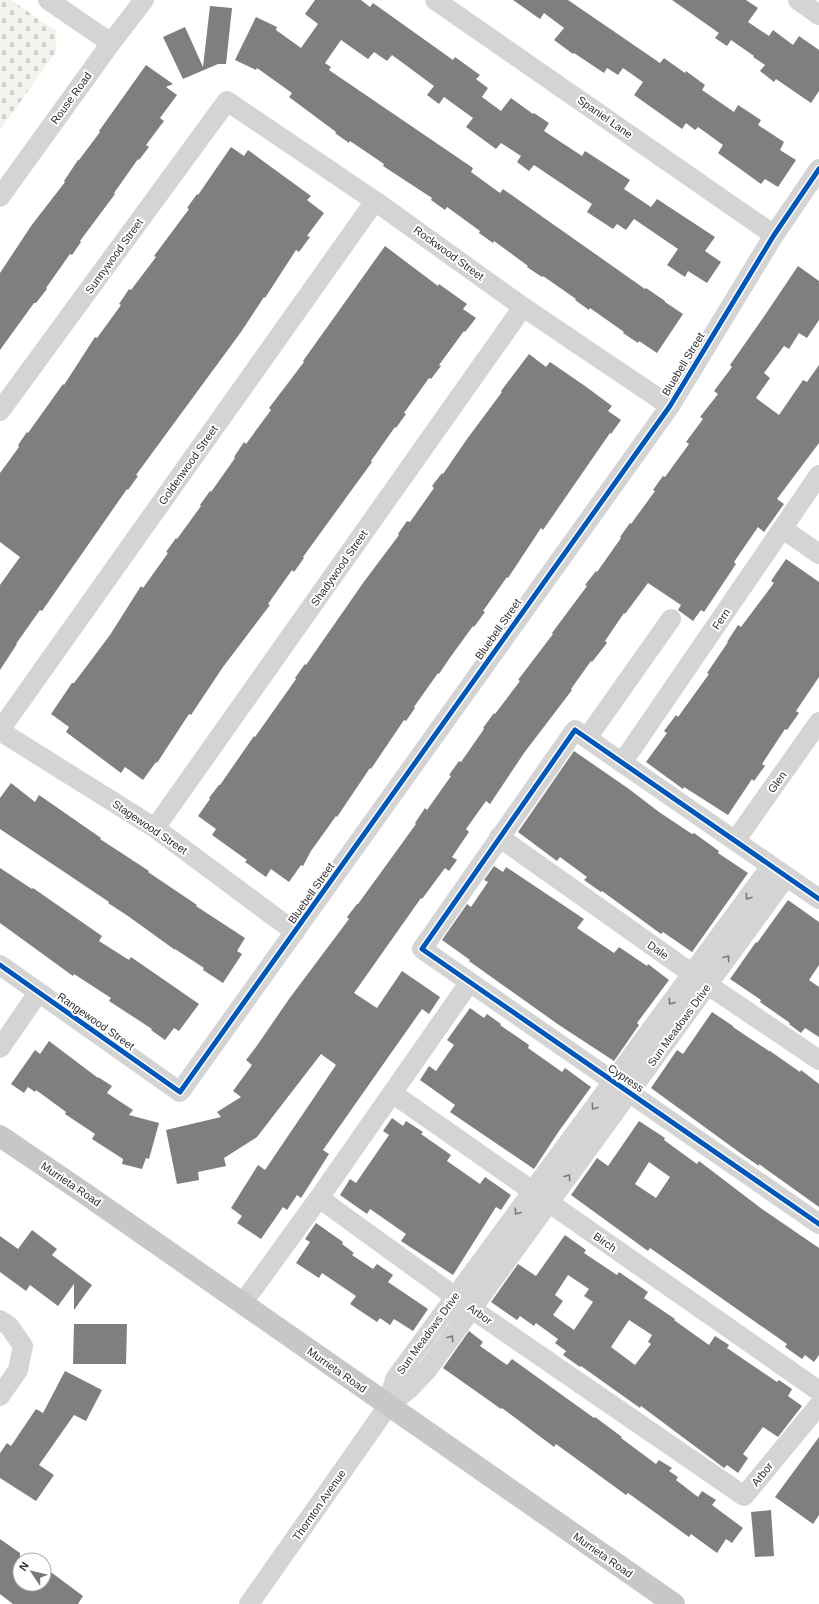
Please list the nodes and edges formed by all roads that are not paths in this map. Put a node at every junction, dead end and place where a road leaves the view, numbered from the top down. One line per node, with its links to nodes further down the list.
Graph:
1 (48, 0): 6 (street)
2 (144, 0): 6 (street, Rouse Road)
3 (435, 0): 11 (street, Spaniel Lane)
4 (798, 0): 5 (street)
5 (819, 15)
6 (111, 43): 9 (street, Rouse Road)
7 (227, 101): 10 (street, Rockwood Street); 14 (street, Sunnywood Street)
8 (819, 169): 11 (street, Bluebell Street)
9 (0, 197)
10 (375, 201): 12 (street, Rockwood Street); 20 (street, Goldenwood Street)
11 (774, 235): 13 (street, Bluebell Street)
12 (523, 307): 13 (street, Rockwood Street); 23 (street, Shadywood Street)
13 (670, 406): 28 (street, Bluebell Street)
14 (0, 411)
15 (819, 475): 16 (street, Fern)
16 (783, 529): 17 (street); 22 (street, Fern)
17 (819, 554)
18 (671, 619): 21 (street)
19 (819, 722): 25 (street, Glen)
20 (0, 730): 23 (street, Stagewood Street)
21 (587, 738): 22 (street); 24 (street)
22 (622, 763): 25 (street)
23 (155, 828): 28 (street, Stagewood Street)
24 (499, 837): 30 (street, Dale); 31 (street, Cypress)
25 (735, 842): 26 (street)
26 (779, 871): 27 (street); 30 (street, Sun Meadows Drive)
27 (819, 899)
28 (295, 932): 36 (street, Bluebell Street)
29 (0, 966): 32 (street, Rangewood Street)
30 (700, 979): 34 (street, Dale); 35 (street, Sun Meadows Drive, one-way to 35); 38 (street, Sun Meadows Drive)
31 (469, 983): 35 (street, Cypress); 37 (street)
32 (38, 993): 33 (street); 36 (street, Rangewood Street)
33 (0, 1048)
34 (819, 1060)
35 (613, 1081): 38 (street, Cypress); 40 (street, Sun Meadows Drive, one-way to 40)
36 (180, 1092)
37 (392, 1092): 40 (street, Birch); 41 (street)
38 (629, 1093): 42 (street, Sun Meadows Drive, one-way to 38); 43 (street, Cypress)
39 (0, 1136): 45 (main road, Murrieta Road)
40 (532, 1191): 42 (street, Birch); 44 (street, Sun Meadows Drive, one-way to 44)
41 (318, 1198): 44 (street, Arbor); 45 (street)
42 (549, 1203): 46 (street, Sun Meadows Drive); 48 (street, Birch)
43 (819, 1224)
44 (455, 1296): 46 (street, Arbor); 51 (street, Sun Meadows Drive)
45 (242, 1304): 51 (main road, Murrieta Road)
46 (472, 1309): 50 (street, Arbor); 51 (street, Sun Meadows Drive, one-way to 46)
47 (0, 1320): 49 (street)
48 (819, 1391)
49 (0, 1396)
50 (819, 1405)
51 (388, 1406): 52 (street, Thornton Avenue); 53 (main road, Murrieta Road)
52 (249, 1604)
53 (674, 1604)

